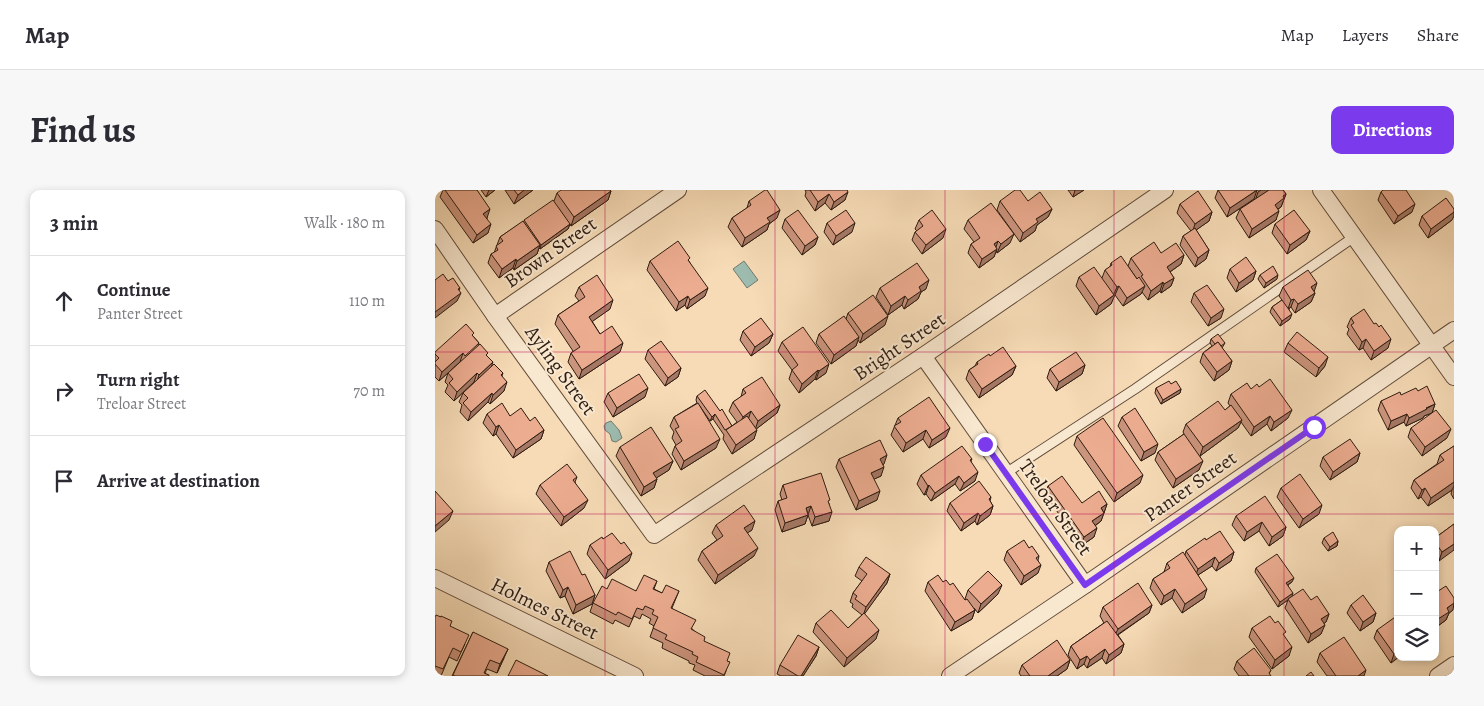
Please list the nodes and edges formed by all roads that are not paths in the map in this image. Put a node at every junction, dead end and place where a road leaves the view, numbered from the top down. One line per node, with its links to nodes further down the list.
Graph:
1 (677, 190): 6 (street, Brown Street)
2 (1165, 190): 9 (street, Bright Street)
3 (1321, 190): 5 (street)
4 (435, 229): 6 (street, Ayling Street)
5 (1354, 237): 8 (street); 11 (lane)
6 (495, 316): 12 (street, Ayling Street)
7 (1454, 330): 8 (street, Panter Street)
8 (1431, 346): 10 (street); 14 (street, Panter Street)
9 (923, 356): 11 (street, Treloar Street); 12 (street, Bright Street)
10 (1454, 378)
11 (1006, 473): 14 (street, Treloar Street)
12 (654, 535)
13 (435, 578): 16 (street, Holmes Street)
14 (1085, 585): 17 (street, Panter Street)
15 (1454, 665): 18 (street)
16 (635, 676)
17 (950, 676)
18 (1438, 676)

